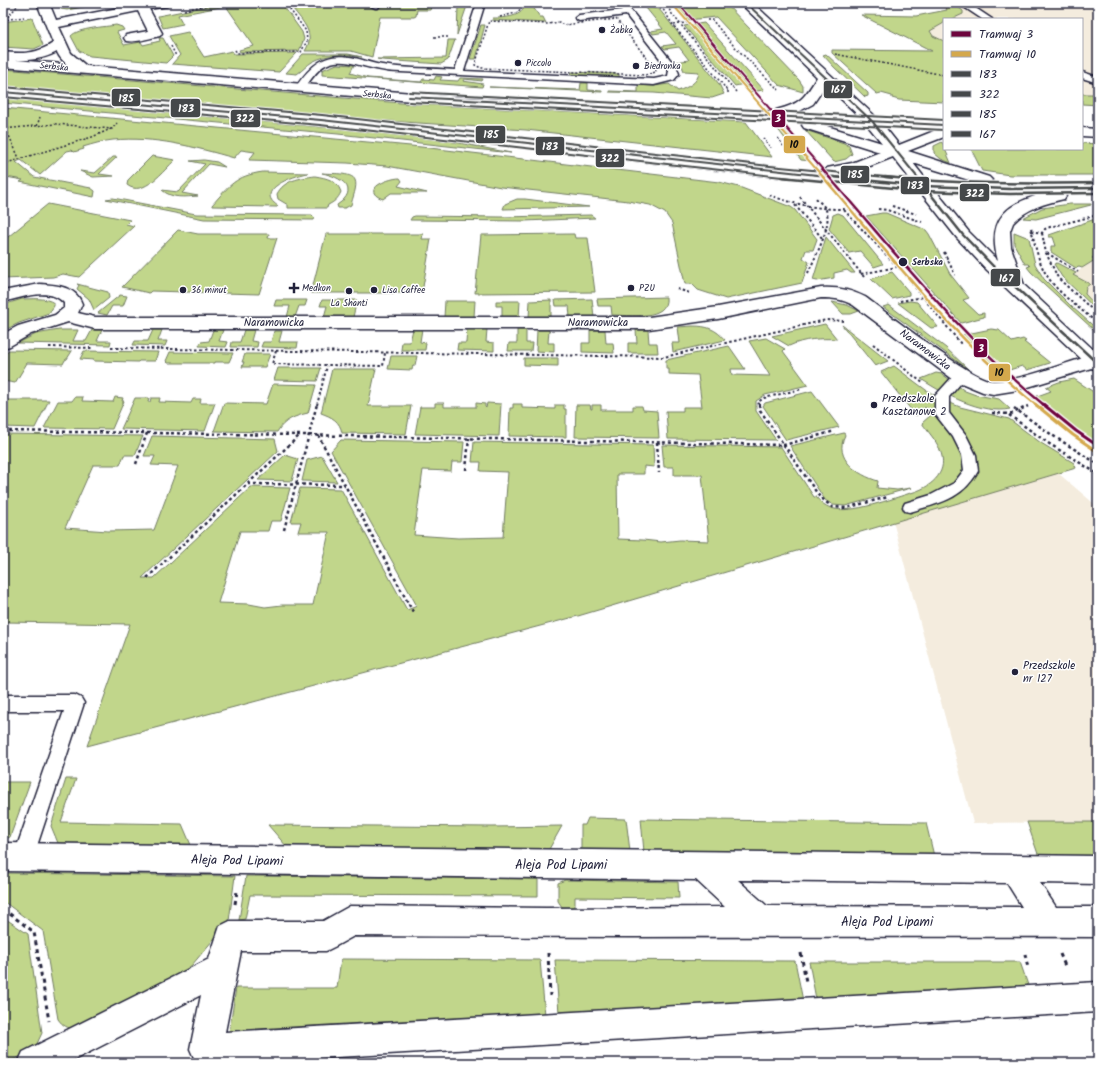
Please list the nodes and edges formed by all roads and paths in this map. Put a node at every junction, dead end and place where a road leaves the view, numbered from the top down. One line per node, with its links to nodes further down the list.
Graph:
1 (43, 3): 26 (street)
2 (163, 3): 13 (street)
3 (285, 3): 14 (path)
4 (313, 3): 14 (path)
5 (481, 3): 39 (lane)
6 (523, 3): 17 (path)
7 (621, 3): 15 (lane)
8 (659, 3): 28 (path)
9 (665, 3): 27 (path)
10 (746, 3): 42 (street, Naramowicka)
11 (962, 3): 20 (lane)
12 (19, 4): 22 (path)
13 (142, 7): 26 (street); 29 (street)
14 (289, 8): 32 (path)
15 (628, 12): 19 (lane); 39 (lane)
16 (28, 16): 22 (path)
17 (499, 17)
18 (493, 18): 24 (path)
19 (579, 18)
20 (986, 18)
21 (616, 19): 24 (path)
22 (4, 20)
23 (707, 20): 46 (path)
24 (490, 22): 37 (path)
25 (690, 22): 27 (path)
26 (53, 24): 30 (street)
27 (680, 24): 28 (path); 48 (path)
28 (673, 25): 47 (path)
29 (130, 38)
30 (60, 44): 34 (street); 38 (street)
31 (235, 50): 32 (path)
32 (301, 52): 35 (path)
33 (829, 53): 41 (path)
34 (3, 56)
35 (296, 58)
36 (3, 63): 38 (street, Serbska)
37 (475, 65)
38 (84, 70): 44 (street, Serbska)
39 (458, 73): 44 (lane)
40 (1083, 74): 43 (lane)
41 (943, 75)
42 (824, 78): 49 (street); 52 (street, Naramowicka)
43 (1098, 80)
44 (300, 88): 49 (street, Serbska)
45 (3, 92): 67 (street)
46 (781, 92)
47 (727, 95)
48 (737, 96)
49 (765, 116): 50 (street, Serbska)
50 (782, 116): 52 (street, Serbska); 62 (street)
51 (120, 120): 56 (path)
52 (872, 121): 53 (street, Serbska); 62 (street, Naramowicka)
53 (943, 125)
54 (3, 129): 55 (path)
55 (6, 129): 56 (path); 65 (path)
56 (112, 129): 65 (path)
57 (943, 132): 62 (street)
58 (1083, 132): 60 (street)
59 (760, 133): 63 (path)
60 (1098, 133)
61 (775, 135): 64 (path)
62 (894, 151): 67 (street); 68 (street, Naramowicka); 69 (street)
63 (774, 152)
64 (789, 154)
65 (19, 158): 66 (path)
66 (3, 164)
67 (815, 176): 68 (street)
68 (924, 186): 69 (street); 91 (street, Naramowicka)
69 (1010, 188): 70 (street)
70 (1098, 188)
71 (1098, 191): 91 (street)
72 (795, 205): 85 (path)
73 (890, 205): 79 (path)
74 (806, 206): 75 (path)
75 (825, 208): 78 (path); 85 (path)
76 (878, 208): 81 (path)
77 (852, 209): 78 (path)
78 (844, 210): 97 (path)
79 (922, 214)
80 (1098, 215): 83 (path)
81 (927, 223)
82 (1030, 224): 96 (path)
83 (1050, 227)
84 (1042, 233): 87 (path)
85 (823, 238): 90 (path)
86 (942, 247): 89 (path)
87 (1046, 253): 88 (path); 93 (path)
88 (1078, 272)
89 (955, 275)
90 (805, 280)
91 (1017, 288): 104 (street, Naramowicka)
92 (3, 297): 94 (street)
93 (1098, 315)
94 (66, 316): 98 (street); 106 (street, Naramowicka)
95 (844, 321): 103 (path)
96 (1098, 324)
97 (949, 331)
98 (3, 342)
99 (48, 347): 100 (path)
100 (95, 348)
101 (103, 348): 102 (path)
102 (276, 351): 103 (path); 105 (path)
103 (385, 353): 105 (path)
104 (1096, 362): 106 (street, Naramowicka)
105 (327, 366): 115 (path)
106 (961, 376): 128 (lane)
107 (802, 390): 118 (path)
108 (1009, 403): 120 (path)
109 (1009, 414): 123 (path)
110 (3, 431): 112 (path)
111 (835, 431): 118 (path)
112 (147, 433): 113 (path); 119 (path)
113 (301, 435): 115 (path); 124 (path)
114 (318, 435): 115 (path); 116 (path); 126 (path)
115 (310, 436): 125 (path)
116 (469, 438): 117 (path); 121 (path)
117 (657, 442): 118 (path); 122 (path)
118 (784, 445): 127 (path)
119 (136, 464)
120 (1098, 464)
121 (466, 470)
122 (659, 473)
123 (1098, 474)
124 (248, 484): 125 (path); 130 (path)
125 (296, 485): 126 (path); 129 (path)
126 (345, 485): 131 (path)
127 (892, 496)
128 (910, 506)
129 (284, 530)
130 (147, 578)
131 (413, 612)
132 (3, 703): 133 (lane)
133 (13, 858): 134 (street, Aleja Pod Lipami)
134 (242, 861): 135 (street, Aleja Pod Lipami); 144 (path)
135 (702, 866): 136 (street, Aleja Pod Lipami); 139 (street)
136 (1014, 869): 137 (street, Aleja Pod Lipami); 141 (street)
137 (1098, 870)
138 (3, 909): 150 (path)
139 (761, 921): 140 (street, Aleja Pod Lipami); 143 (street, Aleja Pod Lipami)
140 (794, 922): 141 (street, Aleja Pod Lipami); 148 (path)
141 (1049, 922): 142 (street, Aleja Pod Lipami); 147 (path)
142 (1098, 922)
143 (546, 924): 144 (street, Aleja Pod Lipami); 149 (path)
144 (230, 936): 145 (street)
145 (222, 969): 149 (street); 150 (street)
146 (1098, 997): 147 (street)
147 (1038, 1000): 148 (street)
148 (812, 1014): 149 (street)
149 (552, 1029)
150 (44, 1058)

